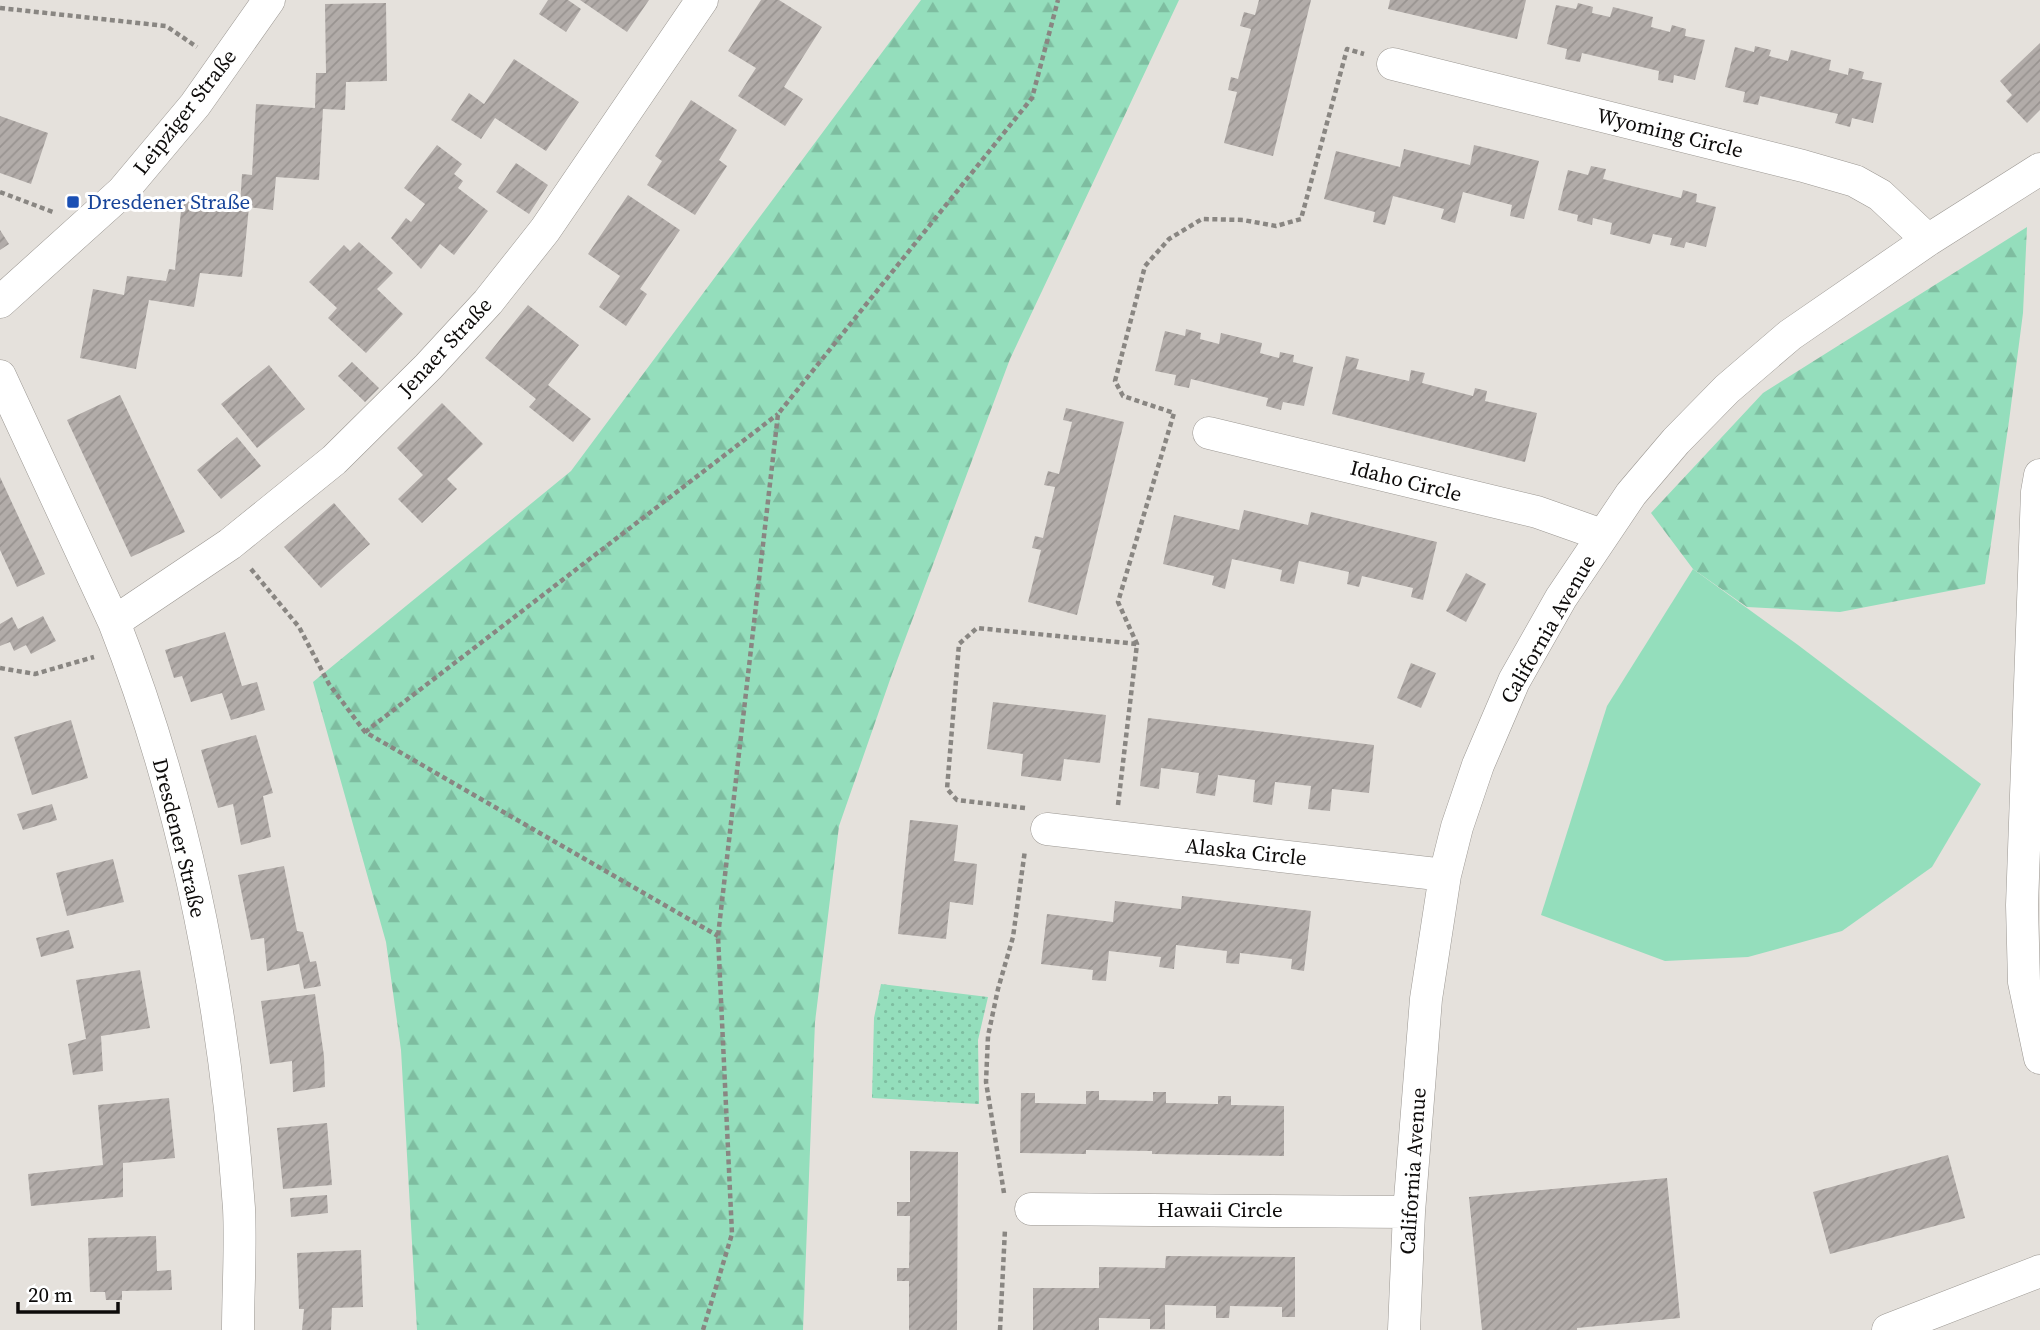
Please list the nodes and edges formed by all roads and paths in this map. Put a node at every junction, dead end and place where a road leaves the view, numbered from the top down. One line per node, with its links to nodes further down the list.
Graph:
1 (269, 0): 11 (street, Leipziger Straße)
2 (702, 0): 17 (street, Jenaer Straße)
3 (1058, 0): 13 (path)
4 (0, 8): 5 (path)
5 (189, 42)
6 (1393, 64): 10 (street, Wyoming Circle); 20 (path)
7 (2040, 169): 10 (street, California Avenue)
8 (0, 192): 9 (path)
9 (55, 213)
10 (1928, 240): 16 (street, California Avenue)
11 (0, 302)
12 (0, 376): 18 (street, Dresdener Straße)
13 (778, 414): 23 (path); 27 (path)
14 (1209, 433): 16 (street, Idaho Circle)
15 (2040, 475): 19 (street)
16 (1602, 536): 26 (street, California Avenue)
17 (230, 544): 18 (street, Jenaer Straße); 23 (path)
18 (114, 622): 33 (street, Dresdener Straße)
19 (2035, 637): 28 (street)
20 (1137, 645): 24 (path); 25 (path)
21 (96, 657): 22 (path)
22 (0, 668)
23 (365, 732): 27 (path)
24 (1034, 826): 25 (street, Alaska Circle); 29 (path)
25 (1114, 837): 26 (street, Alaska Circle)
26 (1445, 875): 30 (street, California Avenue)
27 (718, 936): 34 (path)
28 (2040, 1058)
29 (1004, 1194)
30 (1409, 1212): 31 (street, Hawaii Circle); 36 (street, California Avenue)
31 (1018, 1215): 35 (path)
32 (2040, 1271): 37 (street)
33 (238, 1330)
34 (703, 1330)
35 (1000, 1330)
36 (1404, 1330)
37 (1888, 1330)

